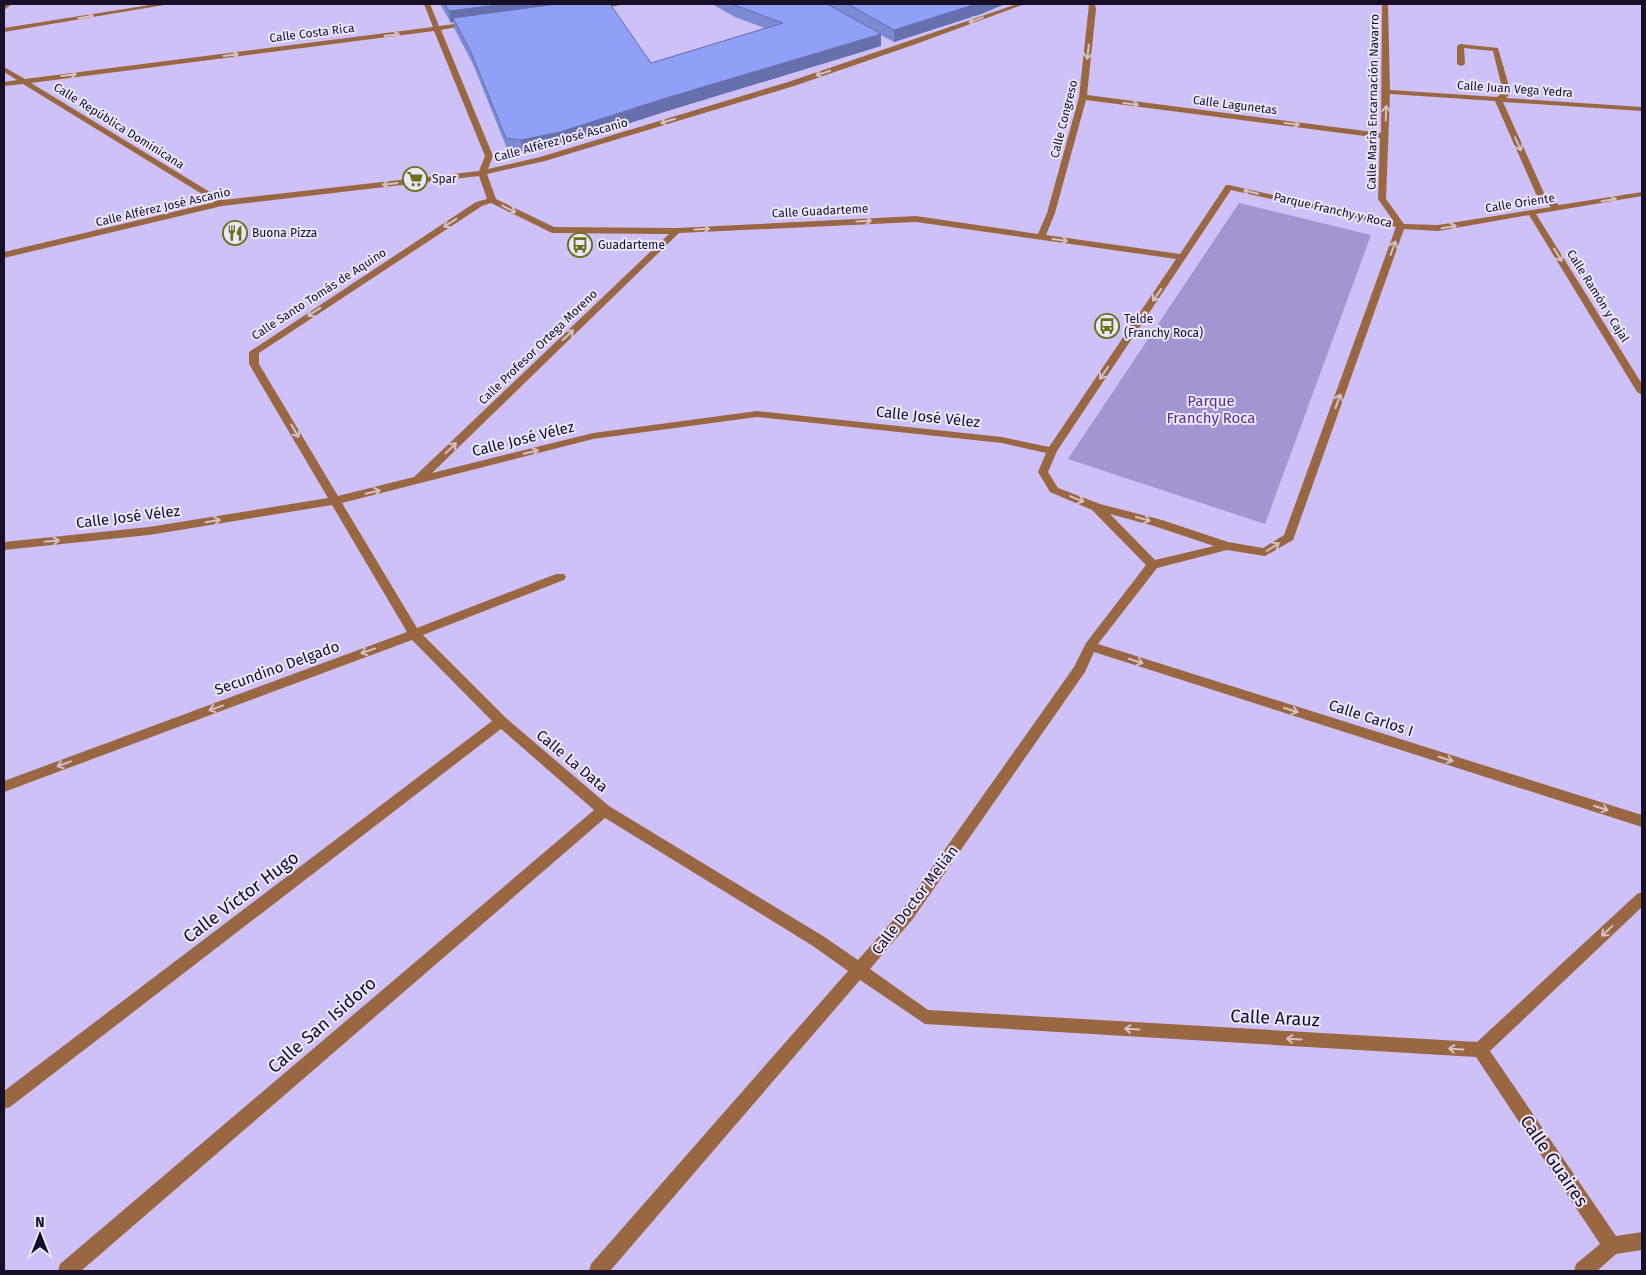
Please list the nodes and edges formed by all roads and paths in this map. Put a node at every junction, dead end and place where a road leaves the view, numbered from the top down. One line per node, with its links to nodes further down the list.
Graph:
1 (9, 4): 8 (street)
2 (167, 4): 12 (street, one-way to 2)
3 (427, 4): 11 (street)
4 (622, 4): 9 (street)
5 (1022, 4): 14 (street, Calle Alférez José Ascanio, one-way to 14)
6 (1092, 4): 20 (street, Calle Congreso, one-way to 20)
7 (1385, 4): 19 (street, Calle María Encarnación Navarro)
8 (4, 8)
9 (584, 9)
10 (480, 23): 11 (street, Calle Costa Rica)
11 (437, 29): 17 (street, Calle Costa Rica, one-way to 11); 24 (street)
12 (4, 30)
13 (888, 44): 14 (street)
14 (896, 49): 24 (street, Calle Alférez José Ascanio, one-way to 24)
15 (1461, 64): 21 (street)
16 (4, 69): 17 (street, Calle República Dominicana)
17 (24, 81): 18 (street, Calle Costa Rica); 27 (street, Calle República Dominicana)
18 (4, 84)
19 (1386, 92): 21 (street, Calle Juan Vega Yedra); 23 (street, Calle María Encarnación Navarro, one-way to 19)
20 (1083, 98): 23 (street, Calle Lagunetas, one-way to 23); 32 (street, Calle Congreso)
21 (1498, 100): 22 (street, Calle Juan Vega Yedra); 28 (street, one-way to 28)
22 (1642, 109)
23 (1385, 136): 30 (street, Calle María Encarnación Navarro)
24 (482, 172): 26 (street); 27 (street, Calle Alférez José Ascanio, one-way to 27)
25 (1642, 194): 28 (street, Calle Oriente, one-way to 25)
26 (492, 200): 31 (street, Calle Guadarteme, one-way to 31); 38 (street, Calle Santo Tomás de Aquino, one-way to 38)
27 (222, 203): 33 (street, Calle Alférez José Ascanio)
28 (1559, 209): 29 (street, Calle Oriente)
29 (1532, 214): 30 (street, Calle Oriente, one-way to 29); 35 (street, Calle Ramón y Cajal, one-way to 35)
30 (1401, 226): 34 (street, Parque Franchy y Roca, one-way to 34); 41 (street, Parque Franchy y Roca, one-way to 30)
31 (677, 231): 32 (street, Calle Guadarteme, one-way to 32); 37 (street, Calle Profesor Ortega Moreno, one-way to 31)
32 (1041, 237): 34 (street, Calle Guadarteme, one-way to 34)
33 (4, 255)
34 (1183, 257): 36 (street, Parque Franchy y Roca, one-way to 36)
35 (1642, 392)
36 (1052, 451): 37 (street, Calle José Vélez, one-way to 36); 39 (street, Parque Franchy y Roca, one-way to 39)
37 (416, 482): 38 (street, Calle José Vélez, one-way to 37)
38 (334, 501): 40 (street, Calle José Vélez, one-way to 38); 44 (street, Calle La Data)
39 (1096, 507): 41 (street, Parque Franchy y Roca, one-way to 41); 42 (street, Parque Franchy y Roca)
40 (4, 546)
41 (1227, 546): 42 (street)
42 (1153, 565): 45 (street, Calle Doctor Melián)
43 (560, 577): 44 (street, Secundino Delgado)
44 (414, 634): 46 (street, Calle La Data); 47 (street, Secundino Delgado, one-way to 47)
45 (1090, 646): 49 (street, Calle Carlos I, one-way to 49); 51 (street, Calle Doctor Melián)
46 (501, 722): 48 (street, Calle La Data); 53 (street, Calle Víctor Hugo)
47 (4, 787)
48 (604, 810): 51 (street, Calle La Data); 56 (street, Calle San Isidoro)
49 (1642, 821)
50 (1642, 898): 52 (street, one-way to 52)
51 (859, 972): 52 (street, Calle Arauz, one-way to 51); 57 (street, Calle Doctor Melián)
52 (1480, 1050): 55 (street, Calle Guaires)
53 (4, 1101)
54 (1642, 1241): 55 (street)
55 (1612, 1246): 58 (street)
56 (67, 1271)
57 (598, 1271)
58 (1583, 1271)

